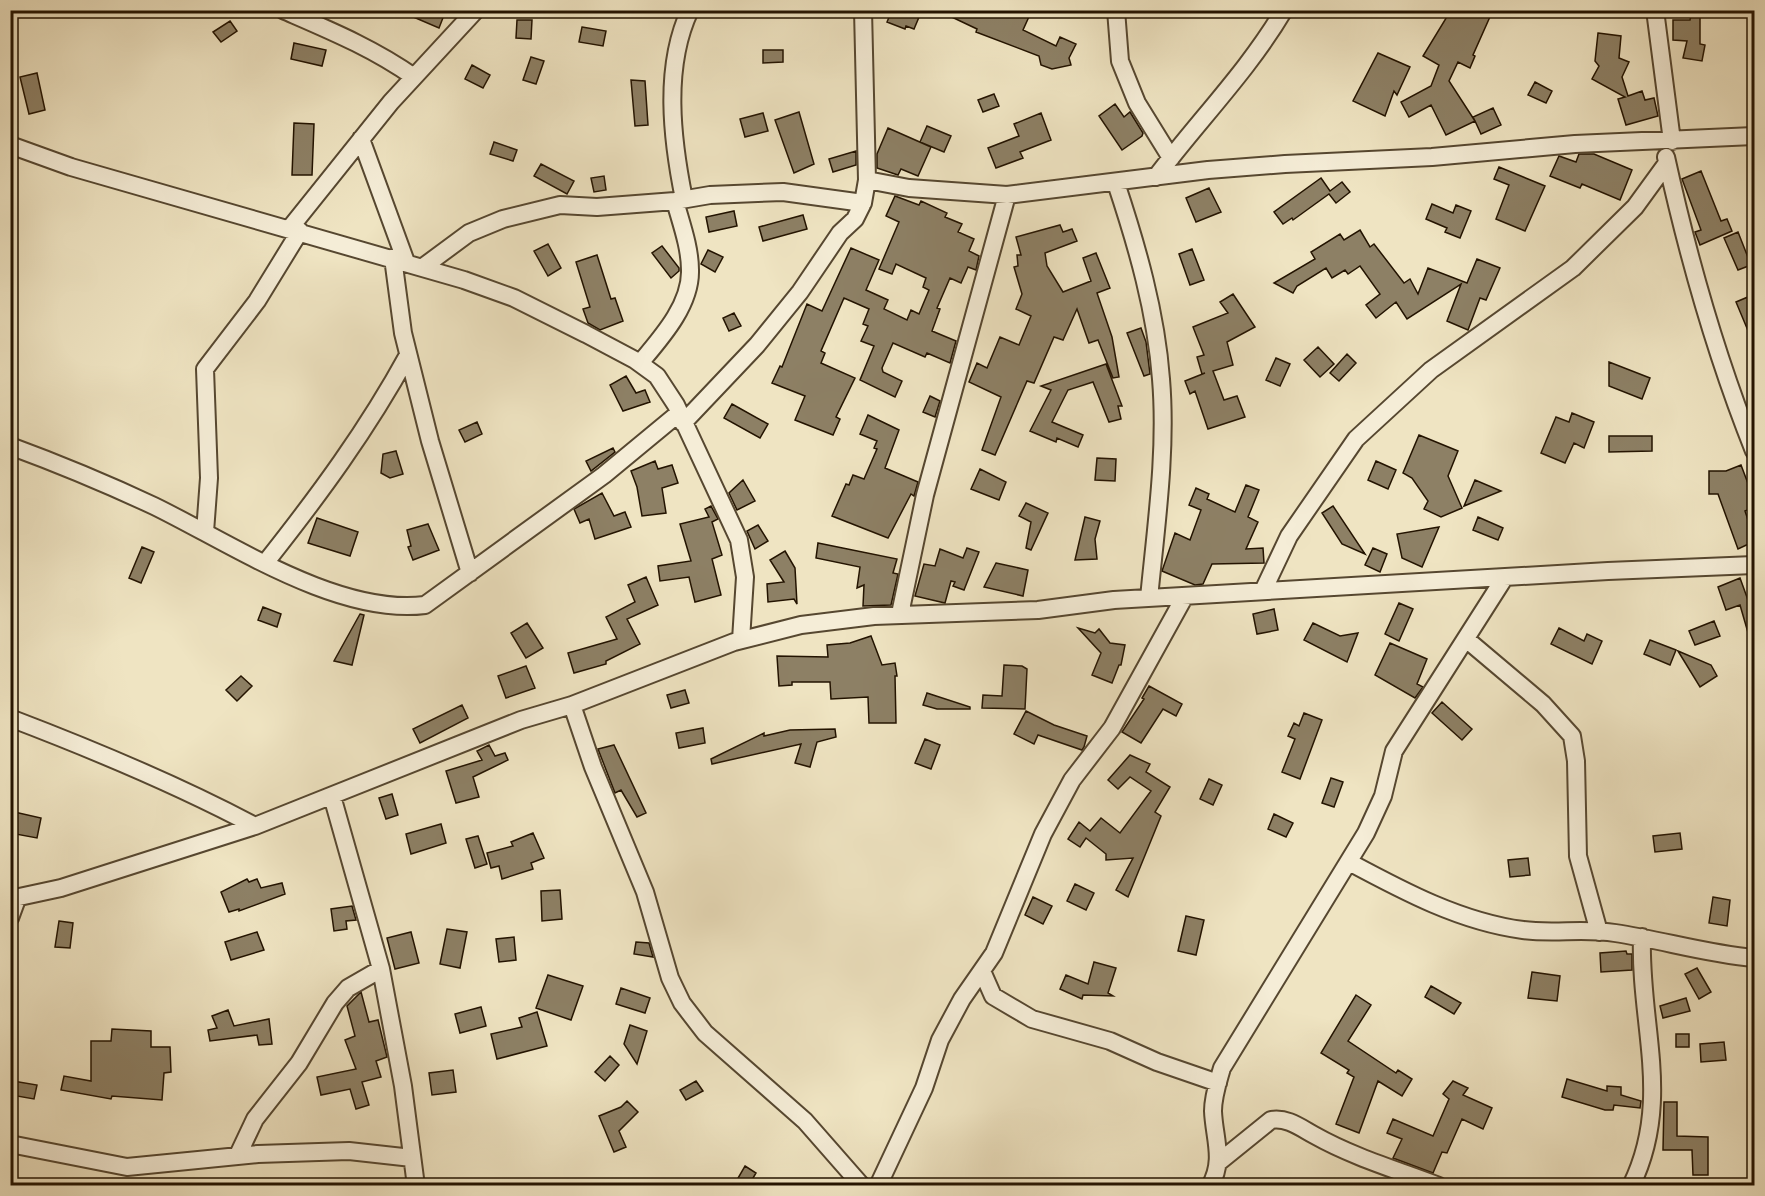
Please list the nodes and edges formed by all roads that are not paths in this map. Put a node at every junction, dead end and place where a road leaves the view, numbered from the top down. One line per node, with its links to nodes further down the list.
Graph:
1 (283, 10): 8 (street)
2 (476, 10): 8 (street)
3 (690, 10): 19 (street)
4 (863, 10): 16 (street)
5 (1116, 10): 13 (street)
6 (1284, 10): 13 (street)
7 (1656, 10): 11 (street)
8 (414, 77): 10 (street)
9 (1755, 136): 11 (street)
10 (361, 139): 21 (street); 22 (street)
11 (1667, 141): 14 (street); 15 (street)
12 (10, 145): 21 (street)
13 (1171, 158): 15 (street)
14 (1667, 163): 28 (street); 34 (street)
15 (1156, 177): 17 (street)
16 (867, 180): 18 (street); 20 (street)
17 (1116, 183): 18 (street); 36 (street)
18 (1007, 195): 37 (street)
19 (680, 200): 20 (street); 23 (street); 25 (street)
20 (862, 203): 26 (street)
21 (296, 230): 22 (street); 29 (street)
22 (400, 260): 23 (street); 24 (street)
23 (423, 267): 25 (street)
24 (408, 355): 30 (street); 32 (street)
25 (640, 363): 26 (street)
26 (681, 418): 32 (street); 39 (street)
27 (10, 446): 29 (street)
28 (1755, 451)
29 (205, 532): 30 (street)
30 (266, 562): 32 (street)
31 (1755, 565): 33 (street)
32 (470, 573)
33 (1505, 577): 34 (street); 38 (street)
34 (1263, 591): 35 (street)
35 (1185, 596): 36 (street); 51 (street)
36 (1149, 598): 37 (street)
37 (900, 615): 39 (street)
38 (1466, 639): 44 (street); 47 (street)
39 (741, 640): 40 (street)
40 (572, 705): 42 (street); 58 (street)
41 (10, 717): 43 (street)
42 (332, 796): 43 (street); 50 (street)
43 (255, 826): 45 (street)
44 (1349, 862): 47 (street); 52 (street)
45 (14, 899): 46 (street)
46 (10, 918)
47 (1599, 932): 48 (street)
48 (1642, 937): 49 (street); 62 (street)
49 (1755, 958)
50 (381, 969): 54 (street); 55 (street)
51 (982, 971): 52 (street); 59 (street)
52 (1218, 1083): 56 (street)
53 (10, 1144): 54 (street)
54 (238, 1155): 55 (street)
55 (411, 1158): 57 (street)
56 (1220, 1162): 60 (street); 61 (street)
57 (416, 1185)
58 (862, 1185)
59 (878, 1185)
60 (1210, 1185)
61 (1439, 1185)
62 (1631, 1185)

